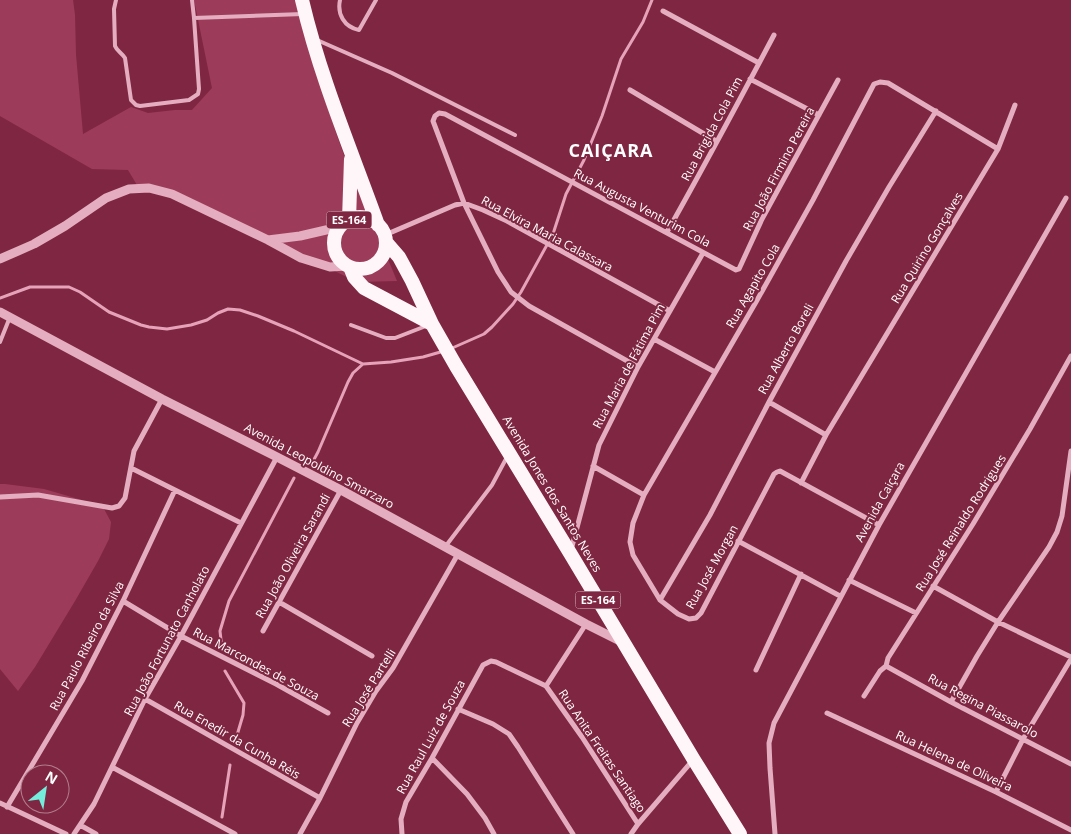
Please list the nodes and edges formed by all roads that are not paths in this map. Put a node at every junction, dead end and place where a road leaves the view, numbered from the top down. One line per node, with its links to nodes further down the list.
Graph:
1 (116, 0): 7 (lane)
2 (192, 0): 7 (lane)
3 (340, 0): 4 (lane)
4 (376, 0)
5 (303, 4): 7 (lane); 9 (highway, Avenida Jones dos Santos Neves / ES-164)
6 (663, 11): 10 (street)
7 (194, 18)
8 (774, 35): 10 (street, Rua Brigida Cola Pim)
9 (310, 37): 17 (lane); 20 (highway, Avenida Jones dos Santos Neves / ES-164)
10 (759, 63): 11 (street, Rua Brigida Cola Pim)
11 (750, 79): 16 (street); 18 (street, Rua Brigida Cola Pim)
12 (838, 80): 16 (street, Rua João Firmino Pereira)
13 (630, 90): 18 (street)
14 (1015, 105): 19 (street, Rua Quirino Gonçalves)
15 (936, 111): 19 (street); 40 (street, Rua Agapito Cola); 42 (street, Rua Alberto Boreli)
16 (819, 115): 30 (street, Rua João Firmino Pereira)
17 (515, 136)
18 (716, 141): 24 (street, Rua Brigida Cola Pim)
19 (998, 149): 43 (street, Rua Quirino Gonçalves)
20 (352, 151): 23 (highway, Avenida Jones dos Santos Neves / ES-164); 25 (highway, Avenida Jones dos Santos Neves / ES-164)
21 (1066, 198): 55 (street, Avenida Caiçara)
22 (464, 203): 24 (street, Rua Augusta Venturim Cola); 25 (street, Rua Elvira Maria Calassara); 31 (street, Rua Elvira Maria Calassara); 39 (street)
23 (344, 224): 25 (highway, ES-164); 26 (street); 29 (highway, Avenida Jones dos Santos Neves / ES-164)
24 (667, 232): 27 (street, Rua Augusta Venturim Cola)
25 (383, 234): 29 (highway); 34 (highway, Avenida Jones dos Santos Neves / ES-164)
26 (268, 240): 28 (street); 29 (street)
27 (703, 252): 30 (street, Rua Augusta Venturim Cola); 31 (street, Rua Maria de Fátima Pim)
28 (0, 259)
29 (348, 266): 34 (highway, Avenida Jones dos Santos Neves / ES-164)
30 (739, 269)
31 (670, 311): 36 (street, Rua Maria de Fátima Pim)
32 (0, 312): 33 (street, Avenida Leopoldino Smarzaro)
33 (10, 317): 37 (lane); 41 (street, Avenida Leopoldino Smarzaro)
34 (432, 324): 35 (lane); 45 (highway, Avenida Jones dos Santos Neves / ES-164)
35 (350, 325)
36 (654, 339): 39 (street, Rua Maria de Fátima Pim); 40 (street)
37 (0, 342)
38 (1071, 356): 62 (street, Rua José Reinaldo Rodrigues)
39 (638, 367): 47 (street, Rua Maria de Fátima Pim)
40 (715, 372): 52 (street, Rua Agapito Cola)
41 (162, 400): 46 (street, Avenida Leopoldino Smarzaro); 48 (street)
42 (769, 402): 43 (street); 64 (street, Rua Alberto Boreli)
43 (826, 435): 49 (street, Rua Quirino Gonçalves)
44 (1071, 451): 68 (street)
45 (509, 452): 57 (lane); 58 (highway, Avenida Jones dos Santos Neves / ES-164)
46 (277, 457): 51 (street, Avenida Leopoldino Smarzaro); 54 (street, Rua João Fortunato Canholato)
47 (593, 466): 52 (street); 58 (street, Rua Maria de Fátima Pim)
48 (131, 468): 50 (street); 53 (street)
49 (801, 483): 55 (street); 56 (street, Rua José Morgan)
50 (176, 490): 54 (street); 65 (street, Rua Paulo Ribeiro da Silva)
51 (340, 490): 57 (street, Avenida Leopoldino Smarzaro); 66 (street, Rua João Oliveira Sarandi)
52 (644, 495): 64 (street, Rua José Morgan)
53 (0, 497)
54 (241, 523): 71 (street, Rua João Fortunato Canholato)
55 (878, 525): 61 (street, Avenida Caiçara)
56 (738, 541): 60 (street); 64 (street, Rua José Morgan)
57 (445, 547): 59 (street, Avenida Leopoldino Smarzaro)
58 (570, 552): 72 (highway, Avenida Jones dos Santos Neves / ES-164)
59 (458, 554): 69 (street, Avenida Leopoldino Smarzaro); 91 (street, Rua José Partelli)
60 (801, 574): 63 (street); 77 (street)
61 (849, 580): 63 (street, Avenida Caiçara); 67 (street)
62 (933, 586): 67 (street, Rua José Reinaldo Rodrigues); 68 (street)
63 (840, 596): 107 (street, Avenida Caiçara)
64 (660, 600)
65 (124, 602): 71 (street, Rua Marcondes de Souza); 93 (street, Rua Paulo Ribeiro da Silva)
66 (279, 602): 70 (street, Rua João Oliveira Sarandi); 73 (street)
67 (916, 613): 76 (street, Rua José Reinaldo Rodrigues)
68 (998, 622): 74 (street); 81 (street)
69 (586, 624): 72 (street, Avenida Leopoldino Smarzaro); 78 (street)
70 (263, 631)
71 (181, 636): 80 (street, Rua João Fortunato Canholato); 83 (street, Rua Marcondes de Souza)
72 (624, 643): 87 (highway, Avenida Jones dos Santos Neves / ES-164)
73 (372, 656)
74 (1071, 658): 85 (street)
75 (496, 662): 78 (street, Rua Anita Freitas Santiago); 82 (street, Rua Raul Luiz de Souza)
76 (886, 666): 79 (street, Rua José Reinaldo Rodrigues); 81 (street, Rua Regina Piassarolo)
77 (756, 670)
78 (546, 686): 95 (street, Rua Anita Freitas Santiago)
79 (864, 696)
80 (145, 699): 89 (street, Rua João Fortunato Canholato); 91 (street, Rua Enedir da Cunha Réis)
81 (951, 702): 85 (street, Rua Regina Piassarolo)
82 (458, 709): 86 (street, Rua Raul Luiz de Souza); 104 (street)
83 (328, 713)
84 (827, 713): 90 (street, Rua Helena de Oliveira)
85 (1023, 739): 88 (street, Rua Regina Piassarolo); 90 (street)
86 (432, 758): 102 (street, Rua Raul Luiz de Souza); 103 (street)
87 (694, 760): 95 (street); 106 (highway, Avenida Jones dos Santos Neves / ES-164)
88 (1071, 764)
89 (112, 766): 94 (street, Rua João Fortunato Canholato); 100 (street)
90 (996, 792): 96 (street, Rua Helena de Oliveira)
91 (320, 798): 101 (street, Rua José Partelli)
92 (0, 803): 93 (street)
93 (7, 807): 97 (street)
94 (80, 824): 98 (street, Rua João Fortunato Canholato); 99 (street)
95 (638, 824): 105 (street)
96 (1071, 830)
97 (66, 834)
98 (74, 834)
99 (96, 834)
100 (235, 834)
101 (300, 834)
102 (402, 834)
103 (494, 834)
104 (573, 834)
105 (631, 834)
106 (740, 834)
107 (776, 834)

